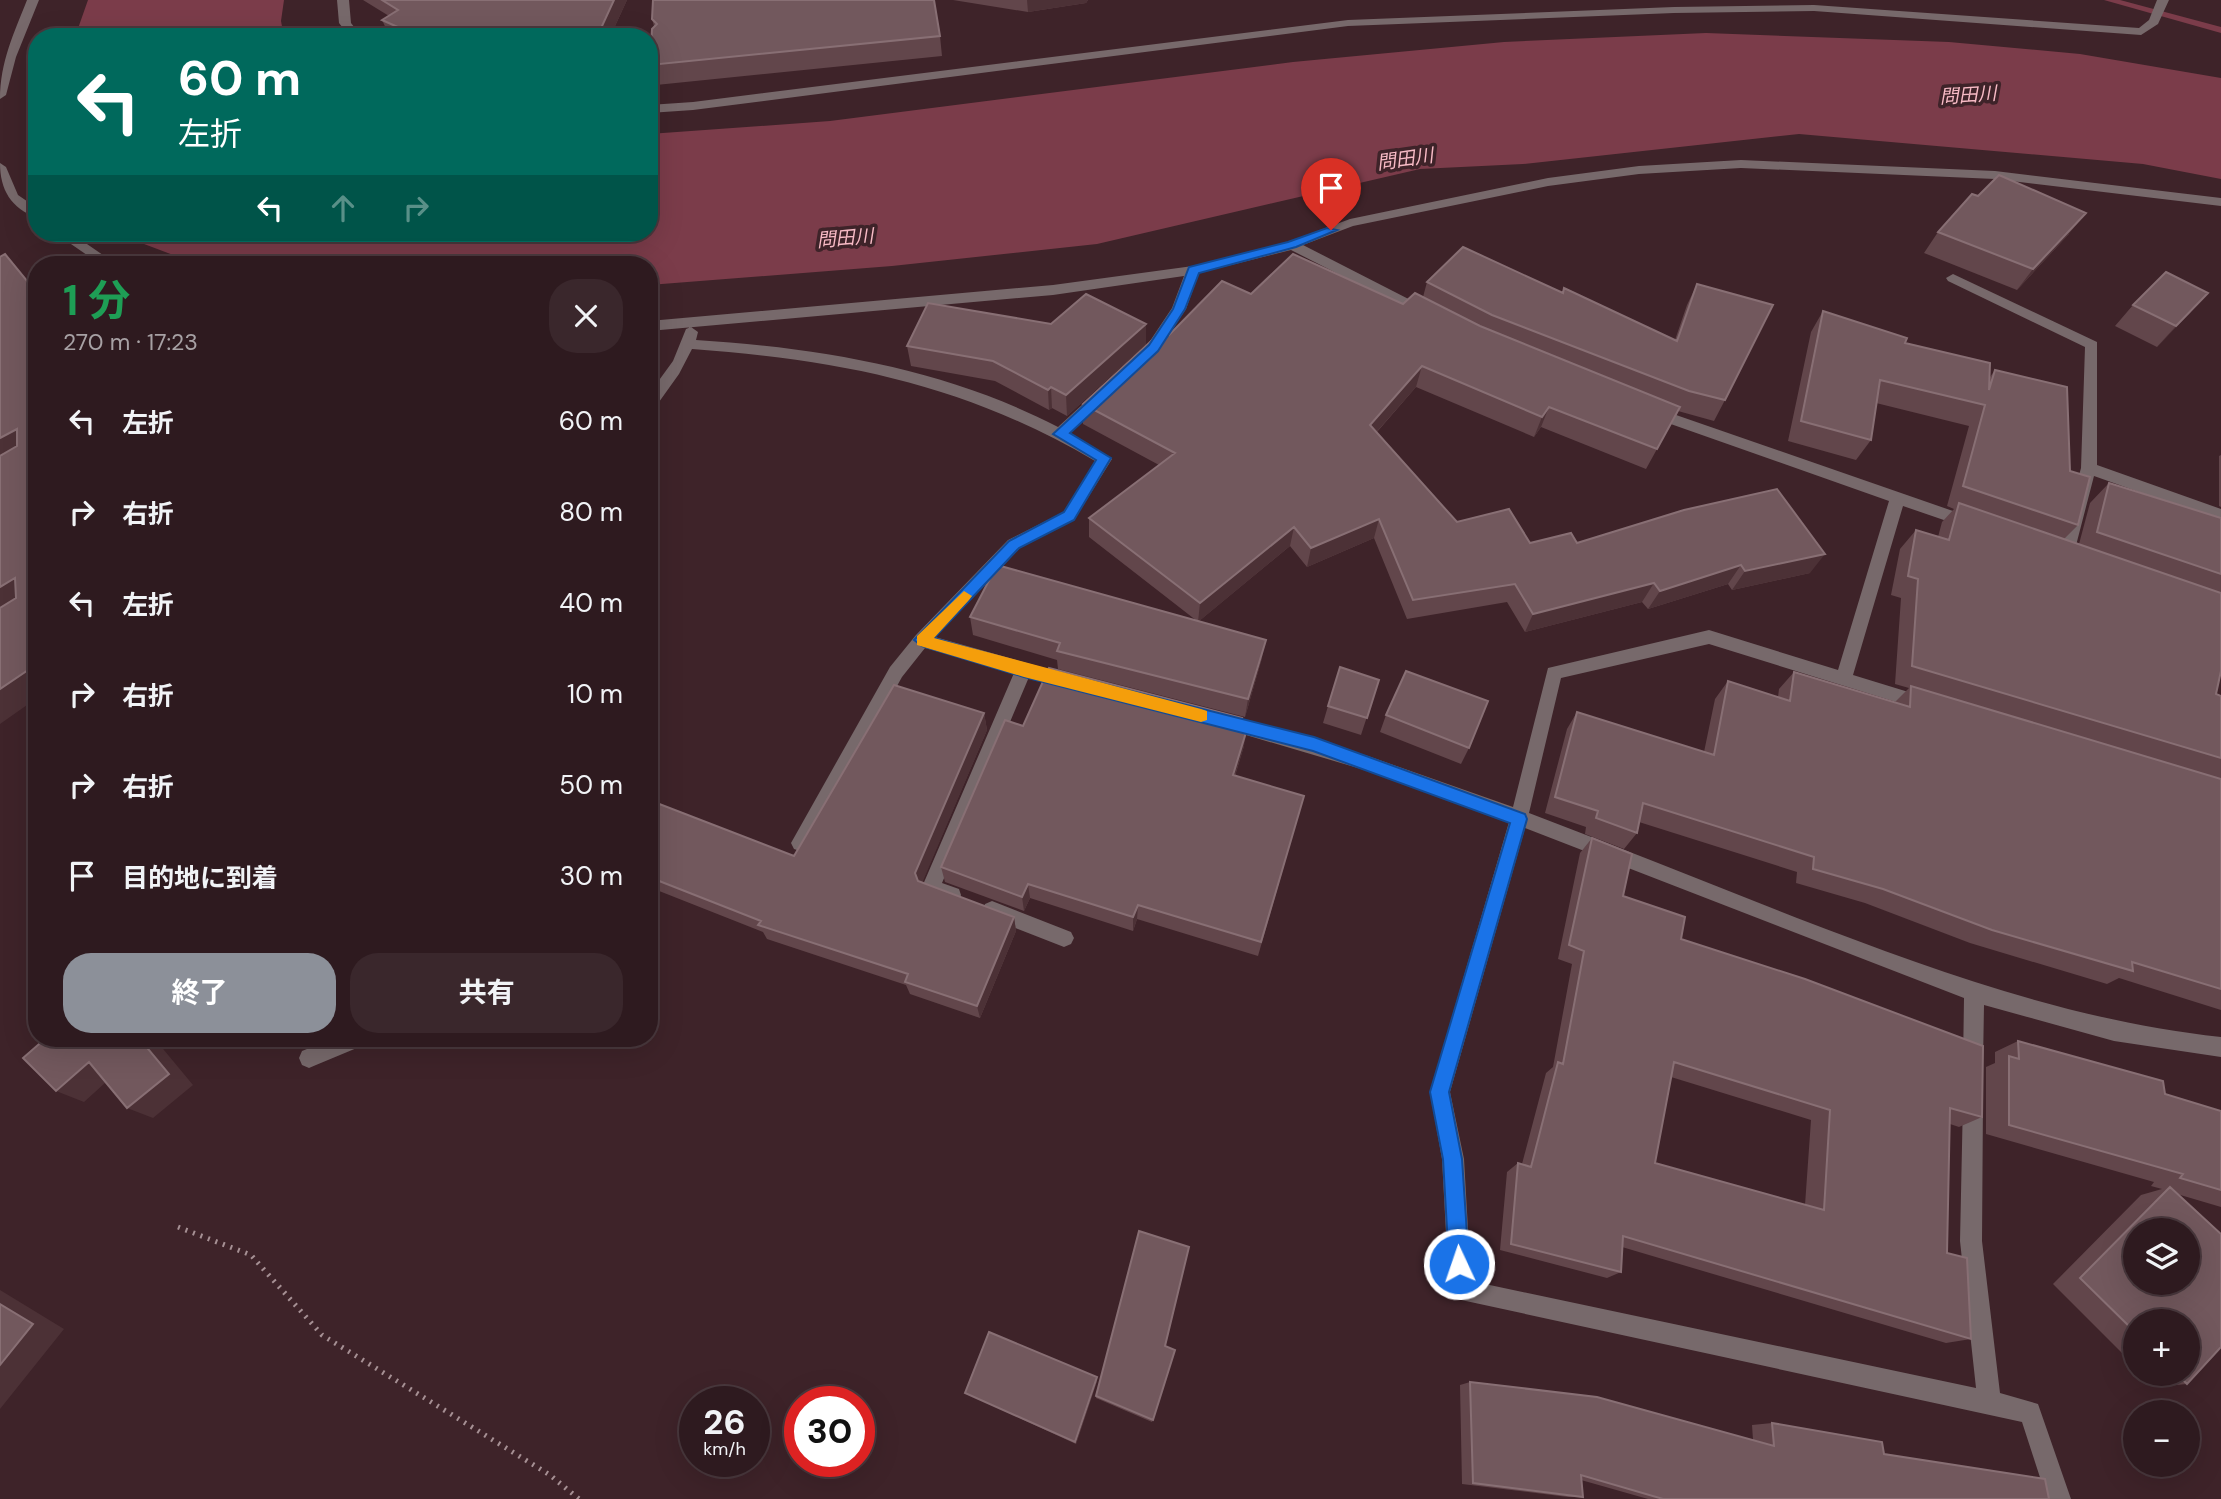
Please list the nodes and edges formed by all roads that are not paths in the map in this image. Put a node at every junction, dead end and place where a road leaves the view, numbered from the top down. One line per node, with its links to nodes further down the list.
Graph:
1 (33, 0): 5 (street)
2 (343, 0): 4 (street)
3 (2162, 3): 6 (street)
4 (349, 28)
5 (0, 95)
6 (658, 108)
7 (0, 167): 8 (street)
8 (13, 197): 10 (street); 11 (street)
9 (2221, 202): 13 (street)
10 (0, 203)
11 (28, 208)
12 (76, 242): 14 (street)
13 (1292, 245): 15 (street); 17 (street)
14 (97, 256)
15 (1194, 270): 18 (street); 21 (street)
16 (1954, 278): 26 (street)
17 (1441, 321)
18 (694, 322): 19 (street); 20 (street)
19 (658, 325)
20 (689, 344): 22 (street); 25 (street)
21 (1144, 356)
22 (658, 391)
23 (1107, 391): 25 (street)
24 (1634, 404): 27 (street)
25 (1060, 434): 31 (street)
26 (2089, 468): 28 (street); 30 (street)
27 (1898, 498): 29 (street); 33 (street)
28 (2221, 515)
29 (1988, 529)
30 (2066, 556)
31 (922, 640): 32 (street); 38 (street)
32 (1024, 670): 34 (street); 39 (street)
33 (1843, 680): 35 (street); 37 (street)
34 (1077, 684)
35 (1934, 707)
36 (1195, 714): 37 (street)
37 (1519, 819): 40 (street); 44 (street)
38 (800, 843)
39 (1064, 938)
40 (1974, 994): 42 (street); 44 (street)
41 (335, 1047): 43 (street)
42 (2221, 1047)
43 (309, 1058)
44 (1989, 1402): 45 (street)
45 (2059, 1499)

